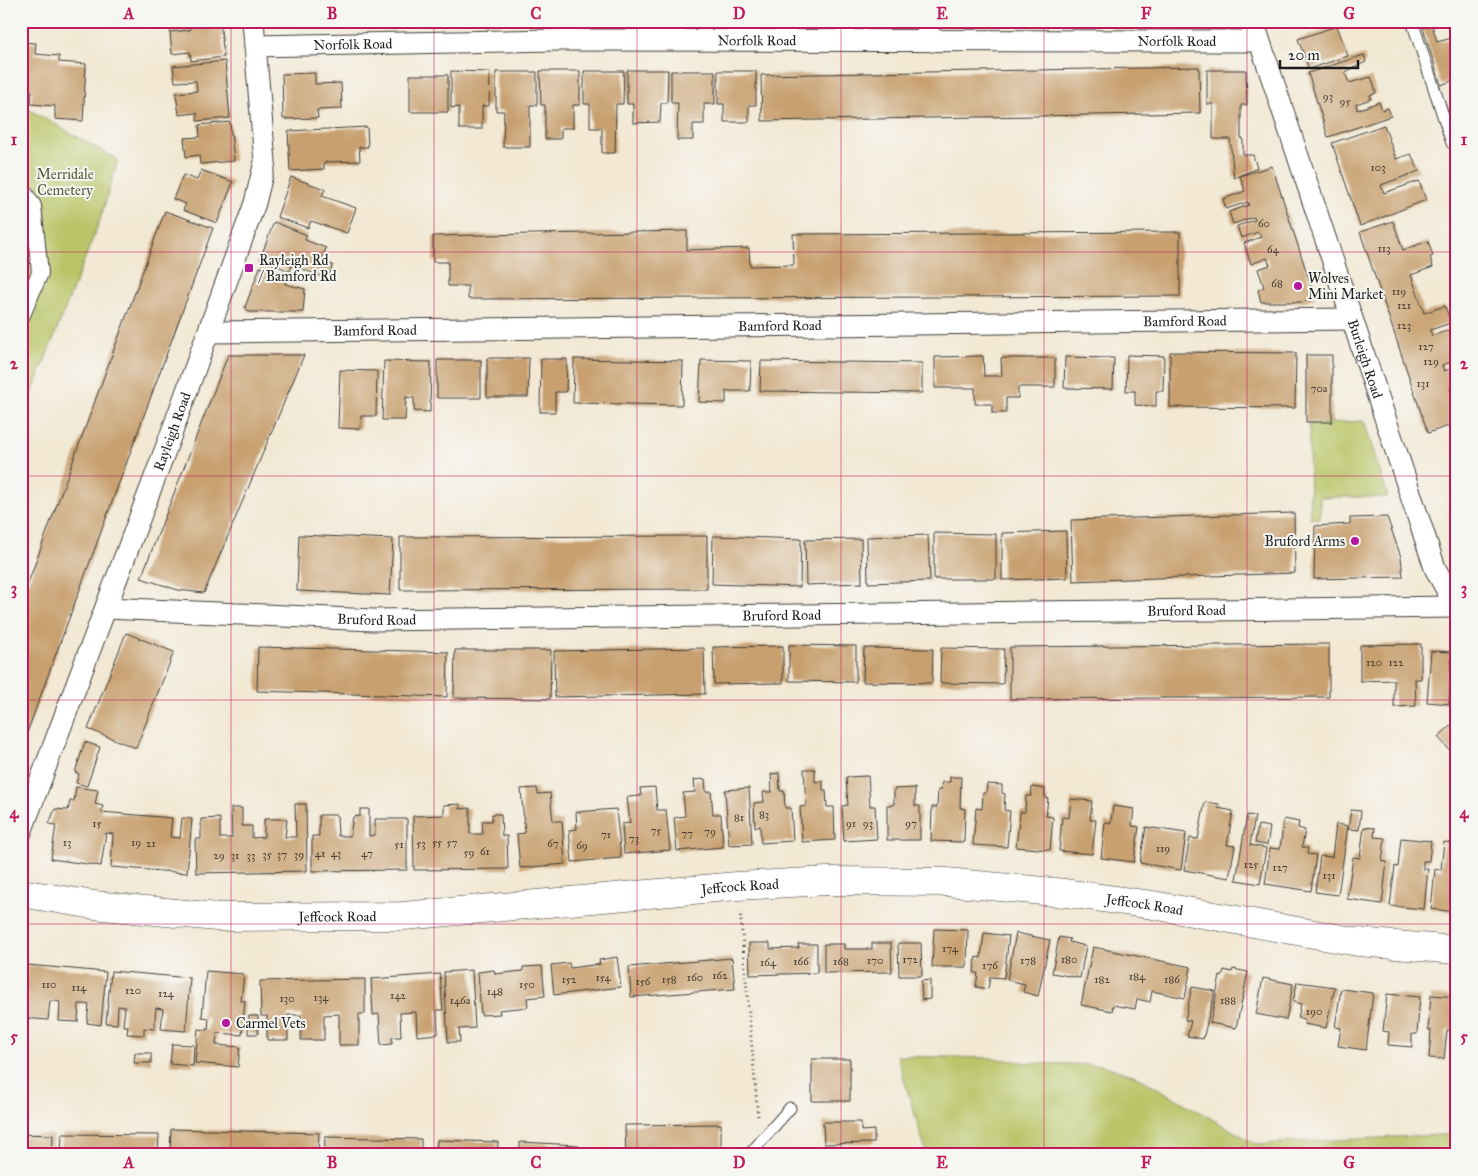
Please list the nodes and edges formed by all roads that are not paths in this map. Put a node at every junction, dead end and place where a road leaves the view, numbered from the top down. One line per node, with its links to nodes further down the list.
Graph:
1 (253, 21): 6 (street, Rayleigh Road)
2 (1412, 21): 7 (lane)
3 (556, 31): 4 (street, Norfolk Road); 6 (street, Norfolk Road)
4 (928, 31): 5 (street, Norfolk Road)
5 (1256, 31): 10 (street, Burleigh Road)
6 (255, 46): 11 (street, Rayleigh Road)
7 (1452, 142)
8 (21, 188): 9 (street)
9 (21, 317)
10 (1352, 319): 11 (street, Bamford Road); 13 (street, Burleigh Road)
11 (209, 332): 12 (street, Rayleigh Road)
12 (106, 608): 13 (street, Bruford Road); 14 (street, Rayleigh Road)
13 (1456, 608)
14 (21, 832)
15 (21, 893): 16 (street, Jeffcock Road)
16 (1457, 950)
17 (790, 1108): 18 (lane)
18 (749, 1155)

